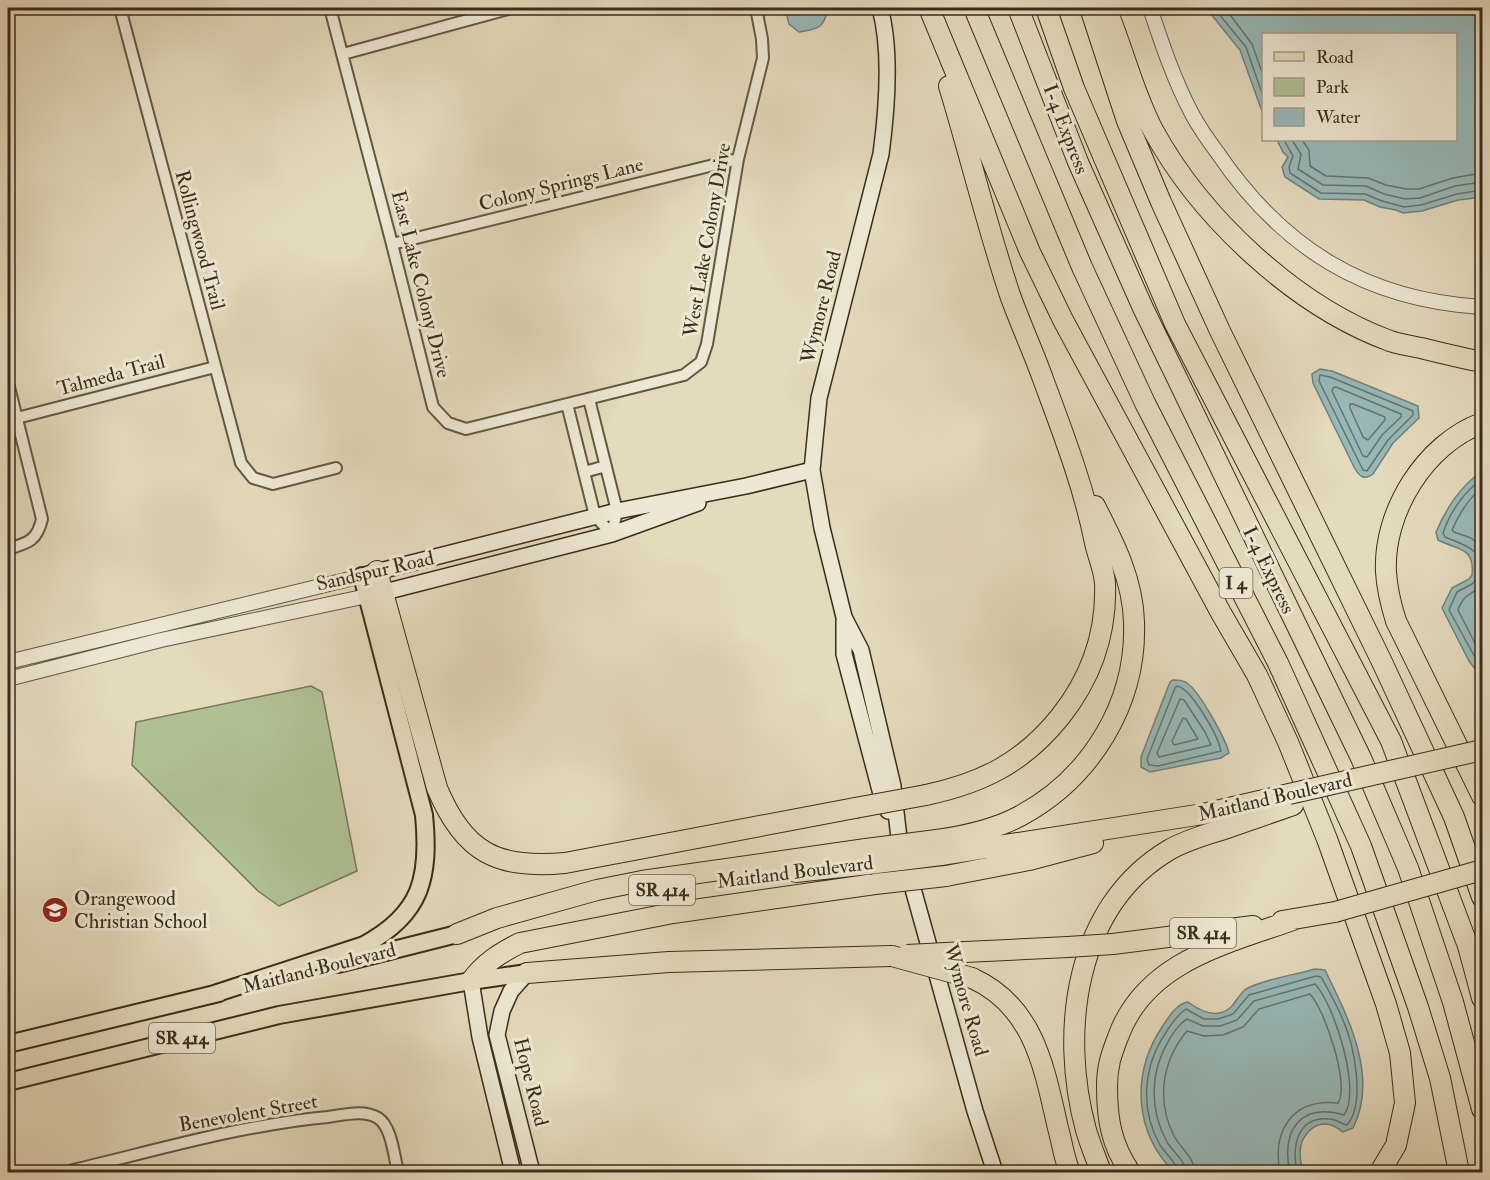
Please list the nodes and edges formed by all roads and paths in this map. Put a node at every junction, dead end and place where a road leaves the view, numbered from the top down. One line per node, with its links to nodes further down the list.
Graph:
1 (120, 8): 18 (street, Rollingwood Trail)
2 (330, 8): 13 (street, East Lake Colony Drive)
3 (512, 8): 13 (street)
4 (756, 8): 14 (street, West Lake Colony Drive)
5 (880, 8): 27 (main road, Wymore Road)
6 (928, 8): 25 (highway); 65 (highway)
7 (974, 8): 66 (highway, I 4)
8 (1018, 8): 54 (highway, I-4 Express)
9 (1046, 8): 51 (highway, I-4 Express)
10 (1090, 8): 44 (highway)
11 (1106, 8): 17 (highway)
12 (1150, 8): 16 (street)
13 (343, 54): 15 (street, East Lake Colony Drive)
14 (738, 159): 15 (street, Colony Springs Lane); 20 (street, West Lake Colony Drive)
15 (393, 243): 21 (street, East Lake Colony Drive)
16 (1482, 307)
17 (1482, 362)
18 (214, 367): 22 (street, Talmeda Trail); 26 (street, Rollingwood Trail)
19 (8, 383): 22 (street)
20 (590, 399): 21 (street, East Lake Colony Drive); 24 (street)
21 (567, 404): 28 (street)
22 (17, 418): 33 (street)
23 (1482, 423): 39 (highway)
24 (606, 466): 28 (street); 30 (street)
25 (1074, 466): 35 (highway, bridge); 42 (highway)
26 (336, 468)
27 (812, 470): 29 (main road, Sandspur Road); 61 (main road, Wymore Road)
28 (584, 472): 31 (street)
29 (746, 486): 30 (main road, Sandspur Road); 32 (main road, Sandspur Road)
30 (617, 511): 31 (main road, Sandspur Road); 32 (street)
31 (595, 516): 32 (street); 34 (main road, Sandspur Road)
32 (612, 534): 35 (main road, Sandspur Road)
33 (8, 549)
34 (370, 574): 35 (highway); 36 (street, Sandspur Road)
35 (375, 595): 37 (street, Sandspur Road); 50 (main road)
36 (8, 662)
37 (8, 679)
38 (1482, 750): 40 (highway, Maitland Boulevard / SR 414, bridge)
39 (1482, 796)
40 (1291, 800): 41 (highway, Maitland Boulevard / SR 414); 63 (highway)
41 (1203, 814): 42 (highway, Maitland Boulevard / SR 414); 49 (highway, bridge)
42 (939, 848): 46 (highway, Maitland Boulevard / SR 414, bridge)
43 (1482, 870): 45 (highway, Maitland Boulevard / SR 414, bridge)
44 (1482, 897)
45 (1293, 920): 47 (highway, Maitland Boulevard / SR 414, bridge); 64 (highway)
46 (457, 934): 50 (main road, Maitland Boulevard / SR 414)
47 (892, 956): 48 (highway, Maitland Boulevard / SR 414); 62 (highway, bridge)
48 (527, 974): 49 (main road, Maitland Boulevard / SR 414); 60 (main road, Hope Road)
49 (471, 981): 53 (main road, Maitland Boulevard / SR 414); 59 (main road, Hope Road)
50 (211, 995): 52 (main road, Maitland Boulevard / SR 414)
51 (1482, 998)
52 (8, 1044)
53 (8, 1082)
54 (1482, 1109)
55 (89, 1166): 56 (street, Benevolent Street); 57 (street); 58 (street, Benevolent Street)
56 (68, 1173)
57 (100, 1173)
58 (398, 1173)
59 (513, 1173)
60 (532, 1173)
61 (995, 1173)
62 (1070, 1173)
63 (1101, 1173)
64 (1130, 1173)
65 (1380, 1173)
66 (1459, 1173)

